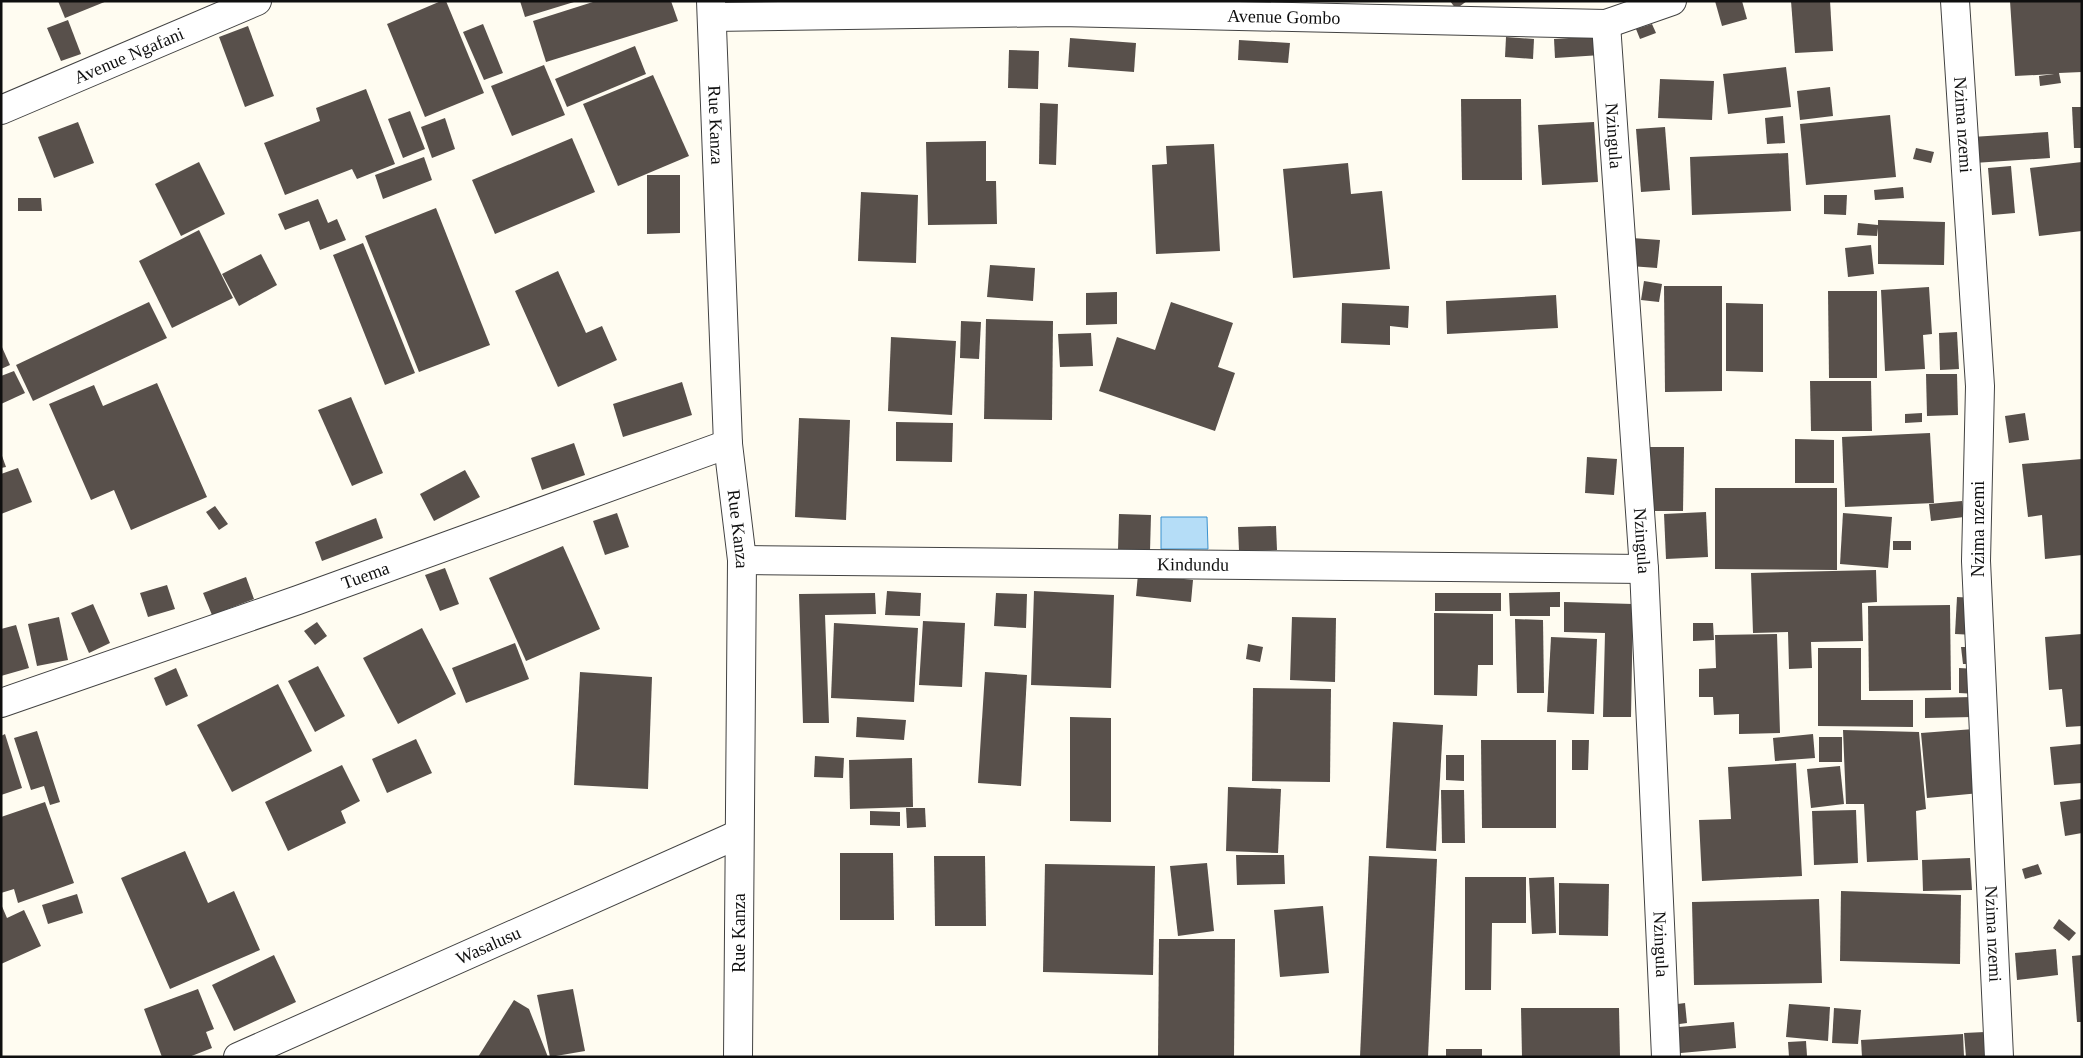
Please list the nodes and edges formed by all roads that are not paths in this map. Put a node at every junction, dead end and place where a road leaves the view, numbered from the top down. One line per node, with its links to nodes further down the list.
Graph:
1 (256, 1): 7 (street, Avenue Ngafani)
2 (1672, 1): 6 (street, Avenue Gombo)
3 (1955, 1): 16 (street, Nzima nzemi)
4 (1065, 7): 5 (street, Avenue Gombo); 6 (street, Avenue Gombo)
5 (712, 9): 8 (street, Rue Kanza)
6 (1606, 24): 10 (street, Nzingula)
7 (1, 110)
8 (728, 444): 9 (street, Rue Kanza); 11 (street, Tuema)
9 (742, 560): 10 (street, Kindundu); 12 (street, Rue Kanza)
10 (1644, 569): 15 (street, Nzingula)
11 (1, 703)
12 (739, 834): 13 (street, Wasalusu); 14 (street, Rue Kanza)
13 (238, 1057)
14 (738, 1057)
15 (1666, 1057)
16 (1999, 1057)

